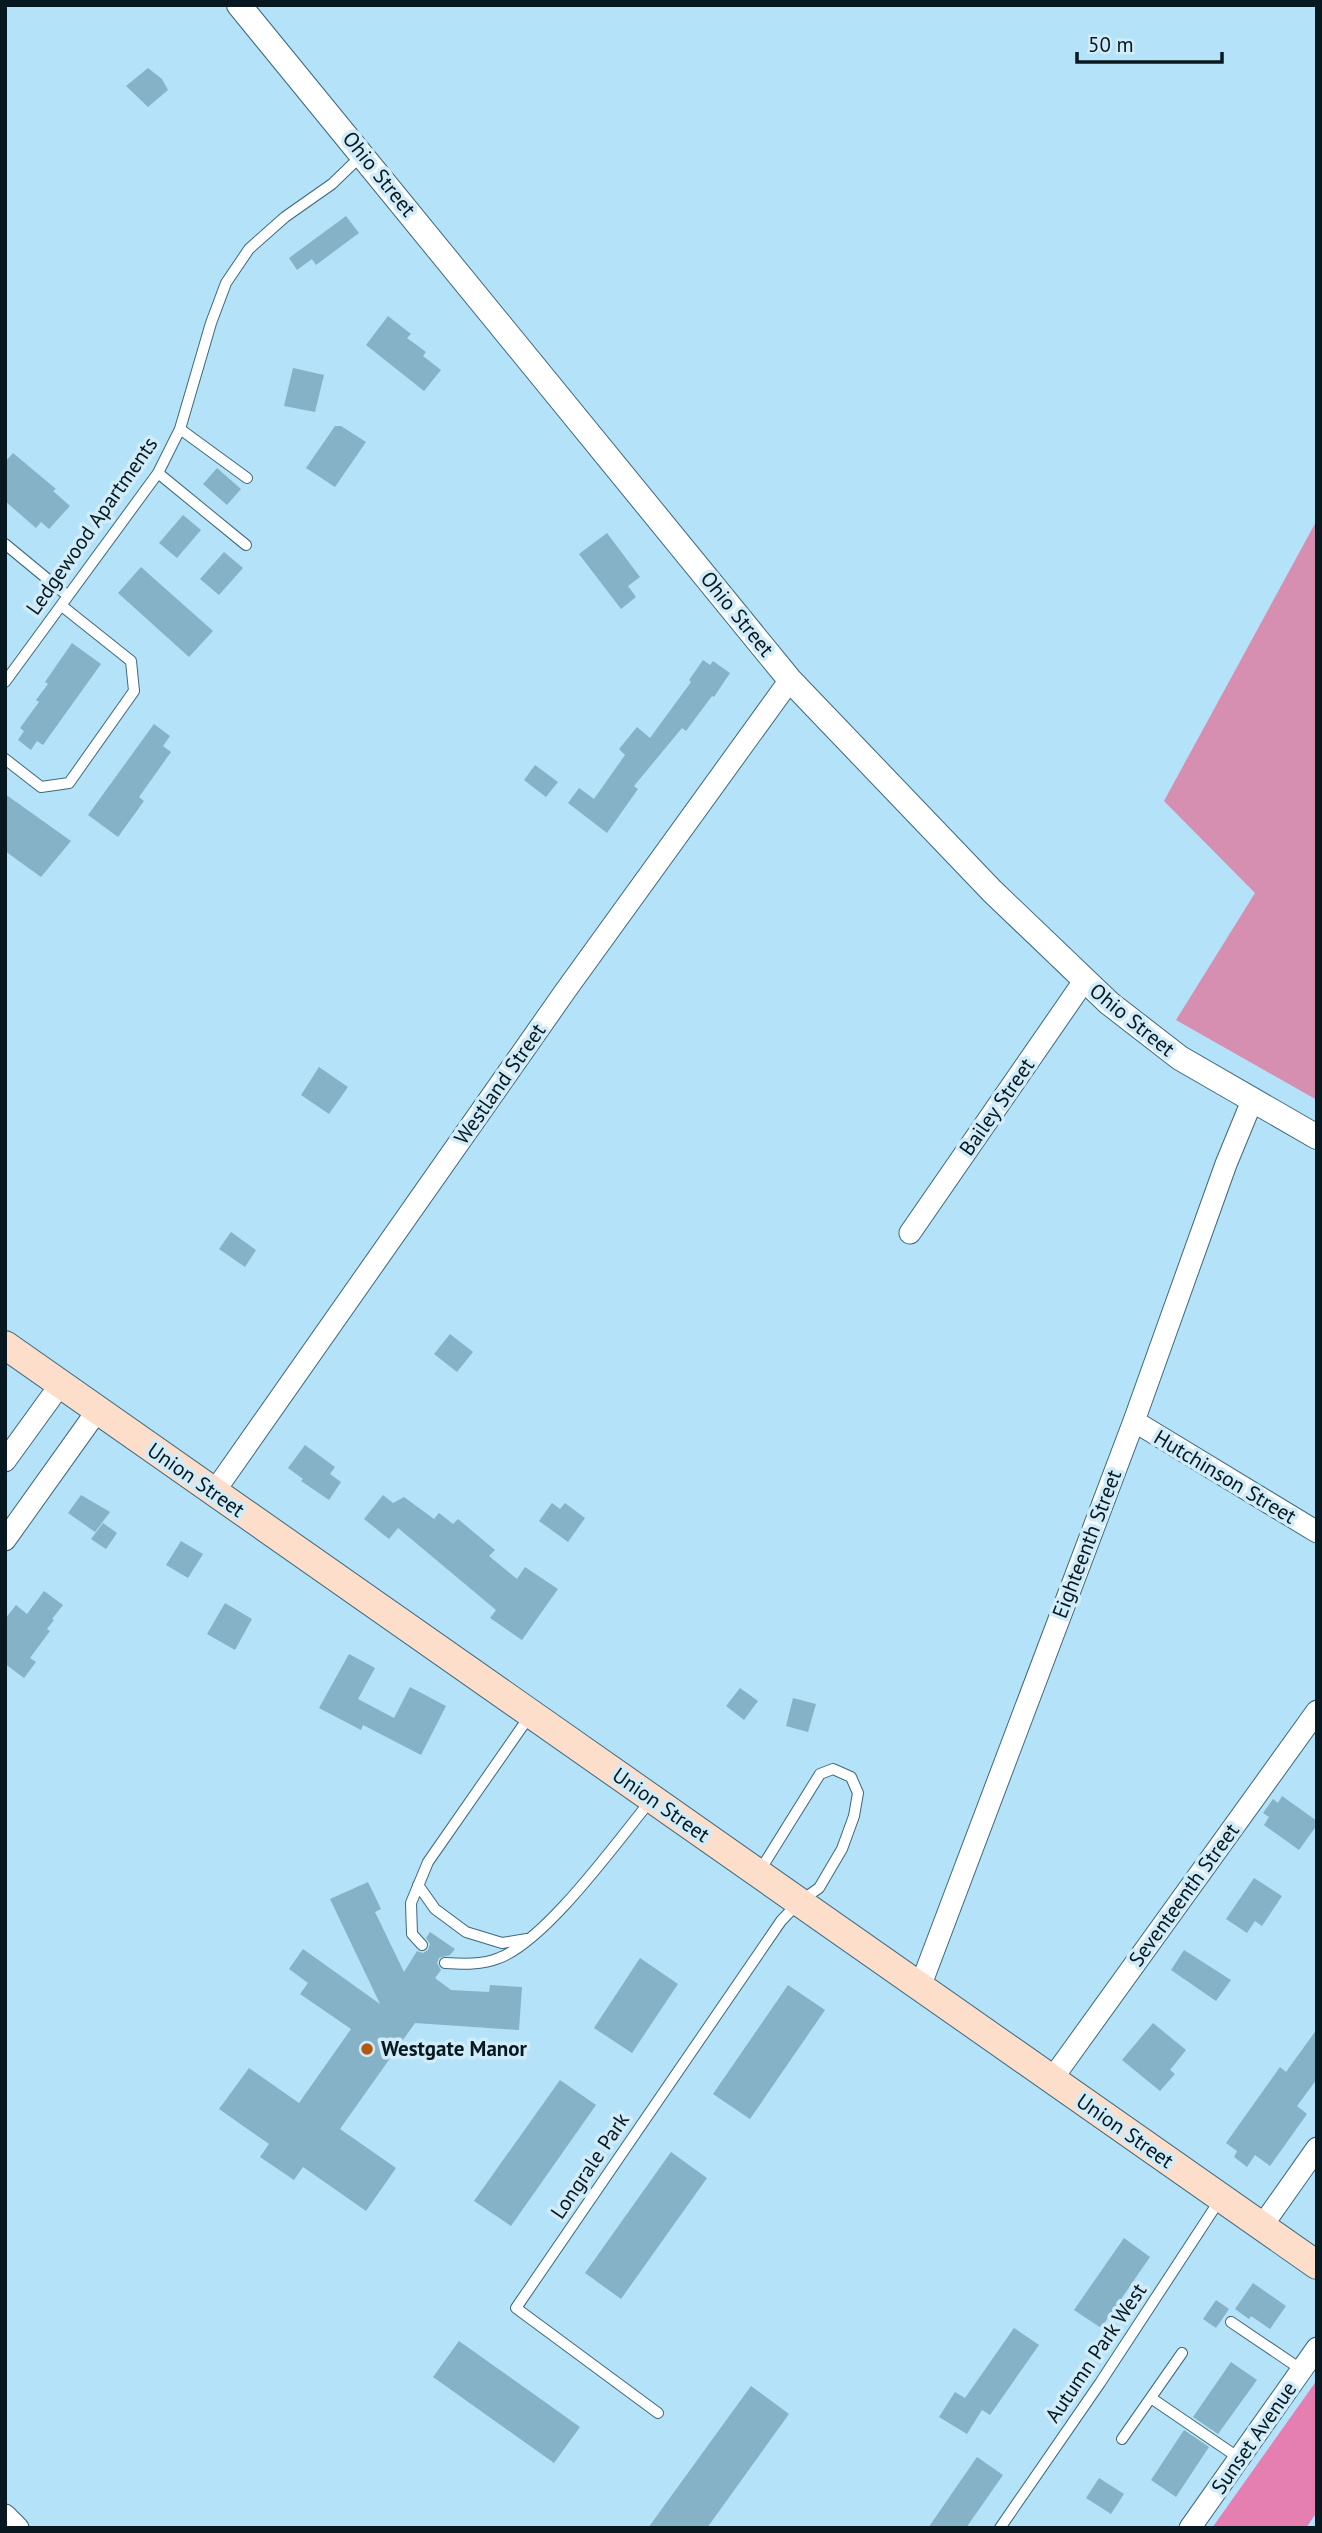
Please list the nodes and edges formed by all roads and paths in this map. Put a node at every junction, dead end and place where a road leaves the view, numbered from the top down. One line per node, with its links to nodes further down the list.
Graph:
1 (239, 5): 2 (street, Ohio Street)
2 (363, 154): 3 (lane, Ledgewood Apartments); 9 (street, Ohio Street)
3 (180, 429): 4 (lane, Ledgewood Apartments); 5 (lane)
4 (158, 472): 7 (lane); 8 (lane, Ledgewood Apartments)
5 (247, 478)
6 (5, 544): 8 (lane)
7 (246, 545)
8 (65, 601): 10 (lane, Ledgewood Apartments); 11 (lane)
9 (790, 680): 12 (street, Ohio Street); 21 (street, Westland Street)
10 (5, 682)
11 (5, 759)
12 (1084, 981): 13 (street, Ohio Street); 15 (street, Bailey Street)
13 (1252, 1101): 14 (street, Ohio Street); 19 (street, Eighteenth Street)
14 (1317, 1137)
15 (910, 1233)
16 (5, 1345): 17 (main road, Union Street)
17 (60, 1385): 18 (main road, Union Street); 20 (street)
18 (97, 1411): 21 (main road, Union Street); 23 (street)
19 (1134, 1421): 22 (street, Hutchinson Street); 33 (street, Eighteenth Street)
20 (5, 1461)
21 (214, 1492): 25 (main road, Union Street)
22 (1317, 1532)
23 (5, 1539)
24 (1317, 1712): 34 (street, Seventeenth Street)
25 (531, 1714): 26 (main road, Union Street); 28 (lane)
26 (652, 1799): 27 (main road, Union Street); 30 (lane)
27 (758, 1874): 29 (main road, Union Street); 29 (lane)
28 (418, 1885): 30 (lane); 31 (lane)
29 (799, 1902): 33 (main road, Union Street); 44 (lane, Longrale Park)
30 (531, 1939): 32 (lane)
31 (422, 1945)
32 (445, 1963)
33 (920, 1986): 34 (main road, Union Street)
34 (1052, 2079): 36 (main road, Union Street)
35 (1317, 2148): 37 (street)
36 (1221, 2198): 37 (main road, Union Street); 49 (lane, Autumn Park West)
37 (1262, 2227): 38 (main road, Union Street)
38 (1317, 2265)
39 (1231, 2322): 42 (lane)
40 (1317, 2348): 42 (street, Sunset Avenue)
41 (1182, 2353): 43 (lane)
42 (1302, 2370): 46 (street, Sunset Avenue)
43 (1151, 2398): 45 (lane); 46 (lane)
44 (658, 2413)
45 (1122, 2439)
46 (1239, 2458): 50 (street, Sunset Avenue)
47 (5, 2515): 48 (street)
48 (18, 2528)
49 (1000, 2528)
50 (1190, 2528)

